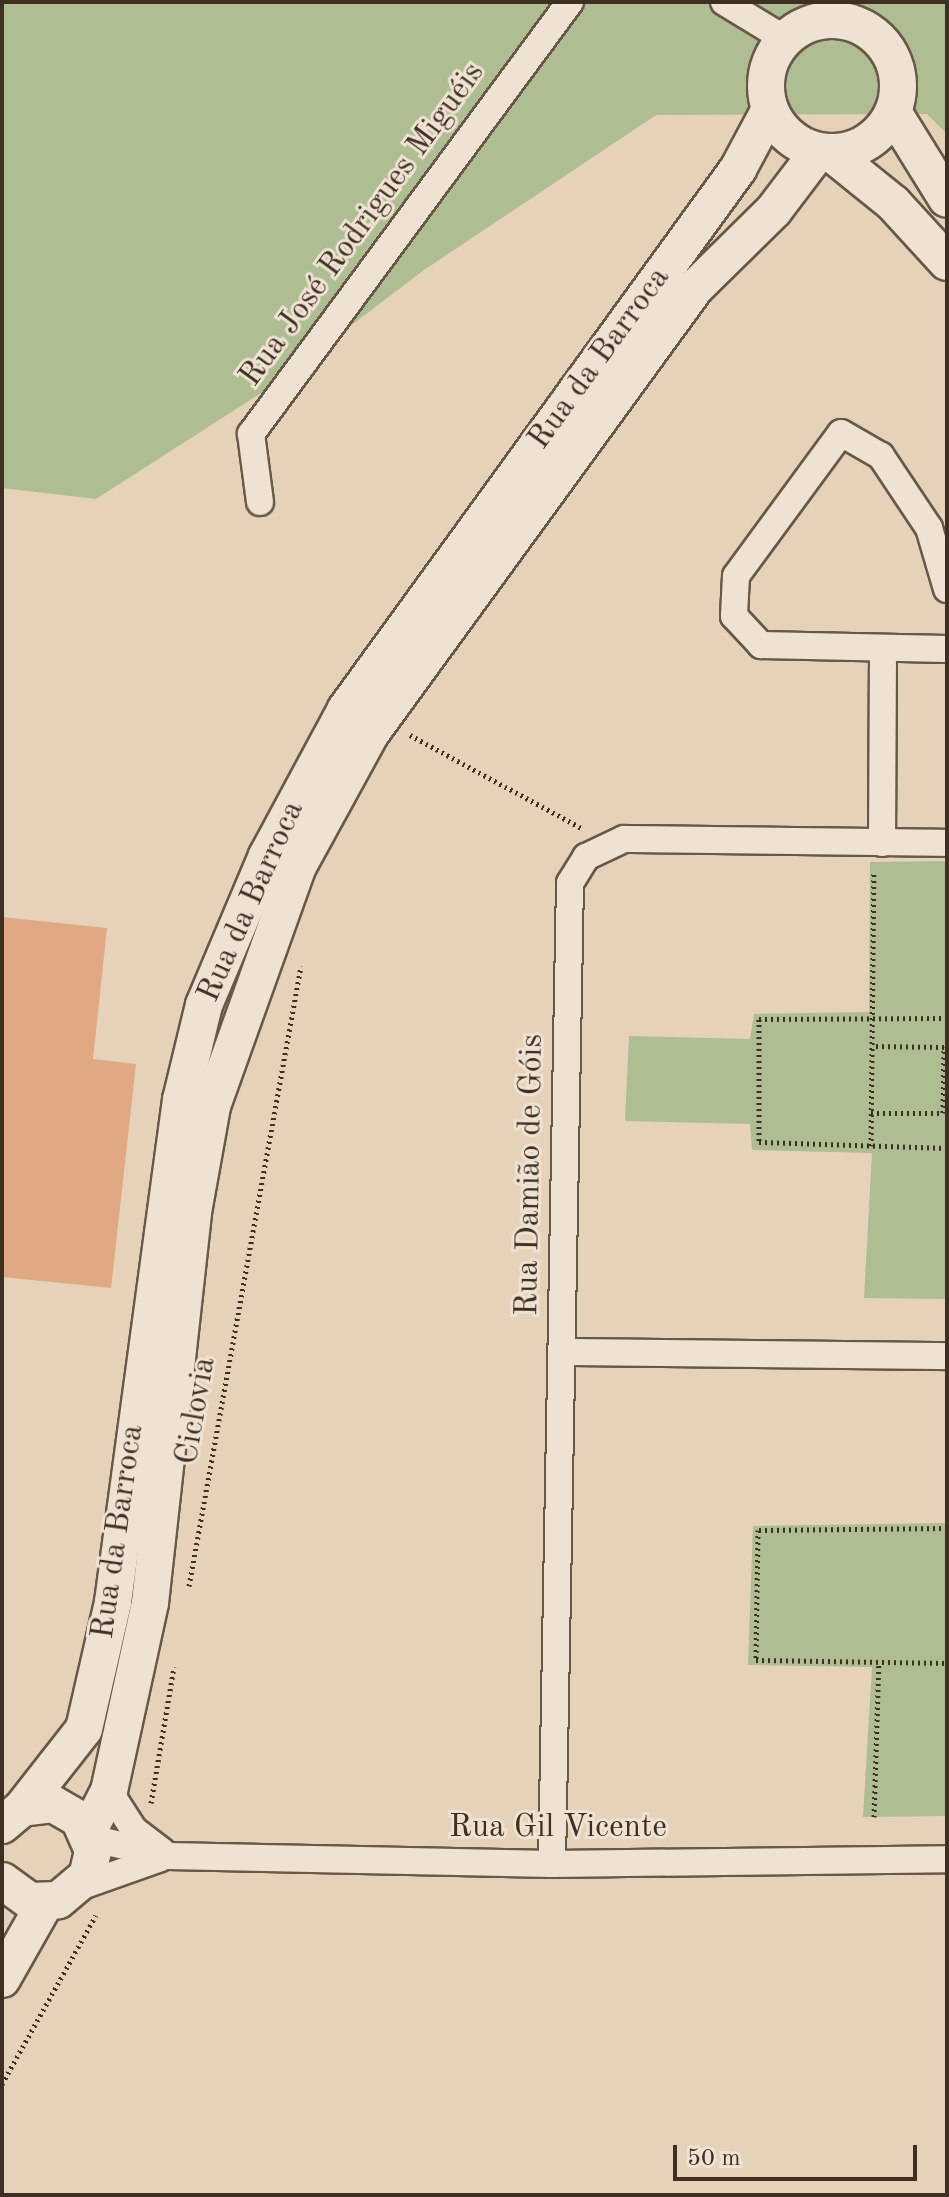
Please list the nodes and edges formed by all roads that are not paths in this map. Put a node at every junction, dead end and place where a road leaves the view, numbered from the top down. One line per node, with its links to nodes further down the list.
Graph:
1 (570, 2): 11 (street, Rua José Rodrigues Miguéis)
2 (724, 2): 4 (street)
3 (876, 2): 5 (street)
4 (802, 22): 5 (street); 6 (street)
5 (880, 39): 7 (street)
6 (769, 111): 8 (street); 20 (street, Rua da Barroca)
7 (893, 112): 8 (street); 9 (street)
8 (825, 152): 10 (street); 19 (street, Rua da Barroca)
9 (947, 199)
10 (947, 262)
11 (260, 502)
12 (947, 589): 13 (street)
13 (883, 649): 14 (street); 16 (street)
14 (947, 649)
15 (947, 843): 16 (street, Rua Damião de Góis)
16 (878, 852): 17 (street, Rua Damião de Góis)
17 (562, 1352): 18 (street); 24 (street, Rua Damião de Góis)
18 (947, 1356)
19 (109, 1791): 21 (street, Rua da Barroca); 22 (street)
20 (8, 1818): 21 (street)
21 (89, 1835): 22 (street); 26 (street, Rua da Barroca)
22 (168, 1856): 24 (street, Rua Gil Vicente); 26 (street)
23 (947, 1859): 24 (street, Rua Gil Vicente)
24 (552, 1864)
25 (3, 1887): 27 (street)
26 (79, 1887): 27 (street)
27 (45, 1903): 28 (street)
28 (2, 1979)

